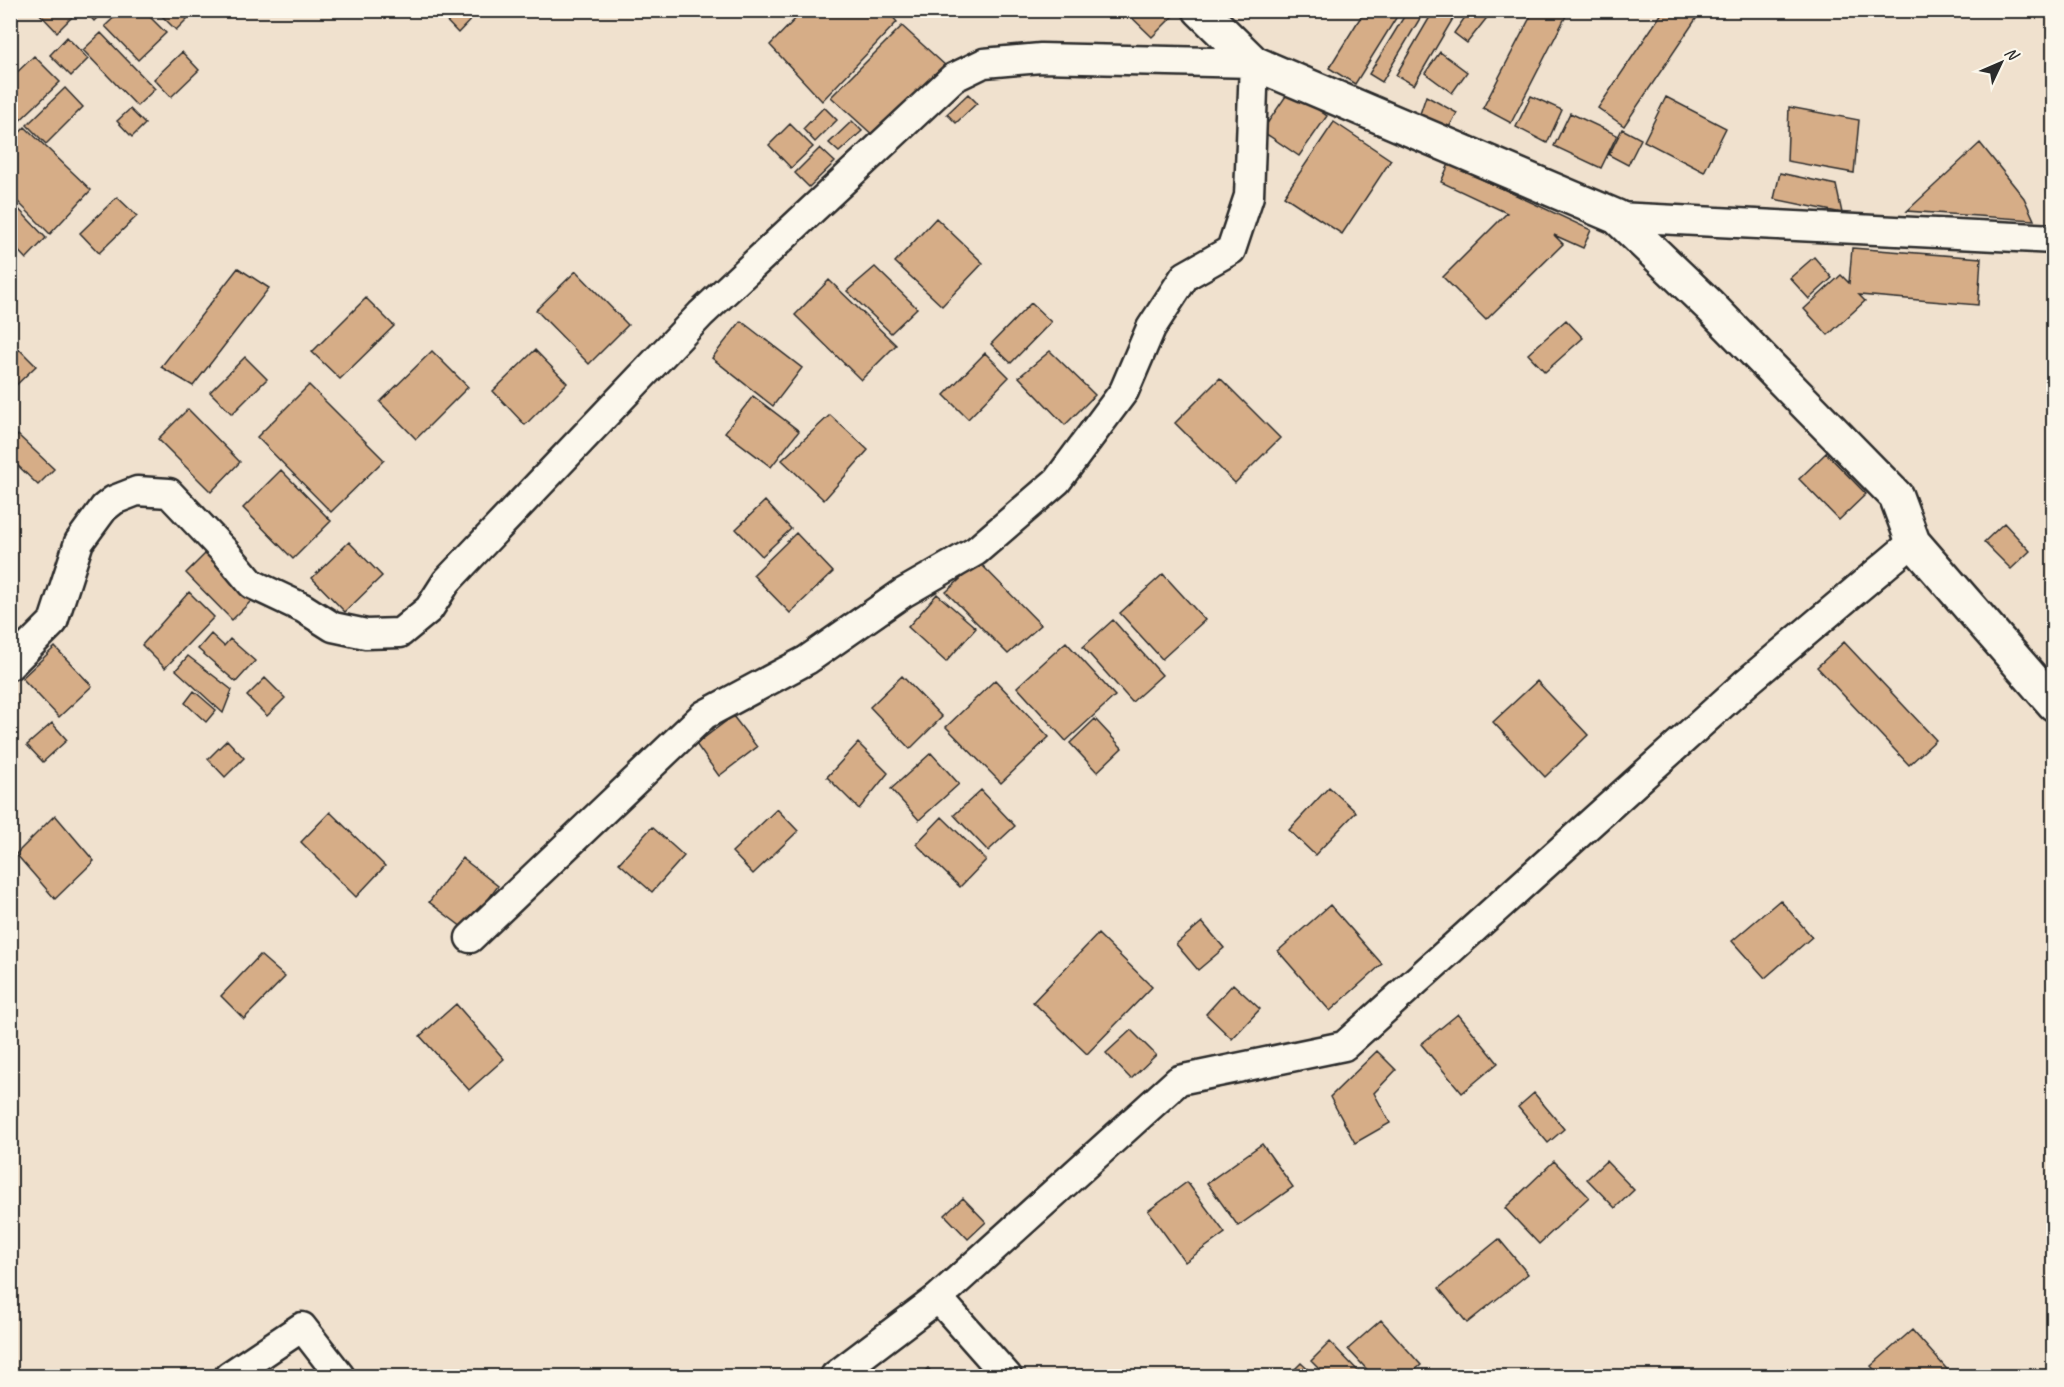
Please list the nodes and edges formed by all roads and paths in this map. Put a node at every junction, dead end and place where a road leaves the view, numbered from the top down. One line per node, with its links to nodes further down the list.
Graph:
1 (1200, 10): 2 (street)
2 (1254, 63): 3 (street); 6 (street); 8 (street)
3 (1617, 217): 4 (street); 5 (street)
4 (2054, 239)
5 (1913, 542): 7 (street); 9 (street)
6 (10, 665)
7 (2054, 704)
8 (470, 938)
9 (938, 1298): 12 (street); 13 (street)
10 (229, 1377): 11 (street)
11 (340, 1377)
12 (835, 1377)
13 (1007, 1377)

